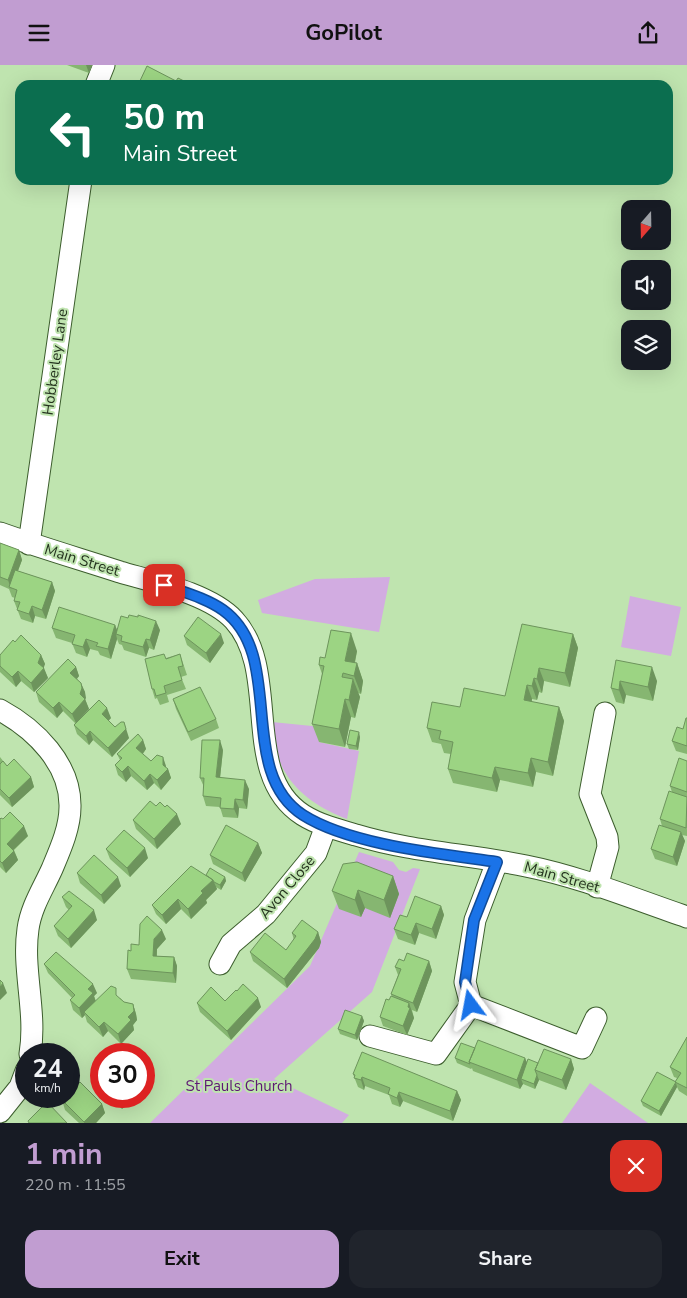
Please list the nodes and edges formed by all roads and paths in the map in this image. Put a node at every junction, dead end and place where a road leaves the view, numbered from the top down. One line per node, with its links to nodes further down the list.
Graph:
1 (104, 65): 2 (street)
2 (98, 80)
3 (80, 185): 5 (street, Hobberley Lane)
4 (0, 533): 5 (street, Main Street)
5 (29, 543): 8 (street, Main Street)
6 (0, 710): 16 (street)
7 (604, 713): 10 (street)
8 (326, 826): 9 (street, Main Street); 12 (street, Avon Close)
9 (497, 862): 10 (street, Main Street); 13 (street)
10 (597, 887): 11 (street, Main Street)
11 (687, 917)
12 (220, 964)
13 (471, 1005): 14 (street); 15 (street)
14 (596, 1018)
15 (370, 1036)
16 (31, 1043)
17 (15, 1093): 18 (street)
18 (0, 1112)

